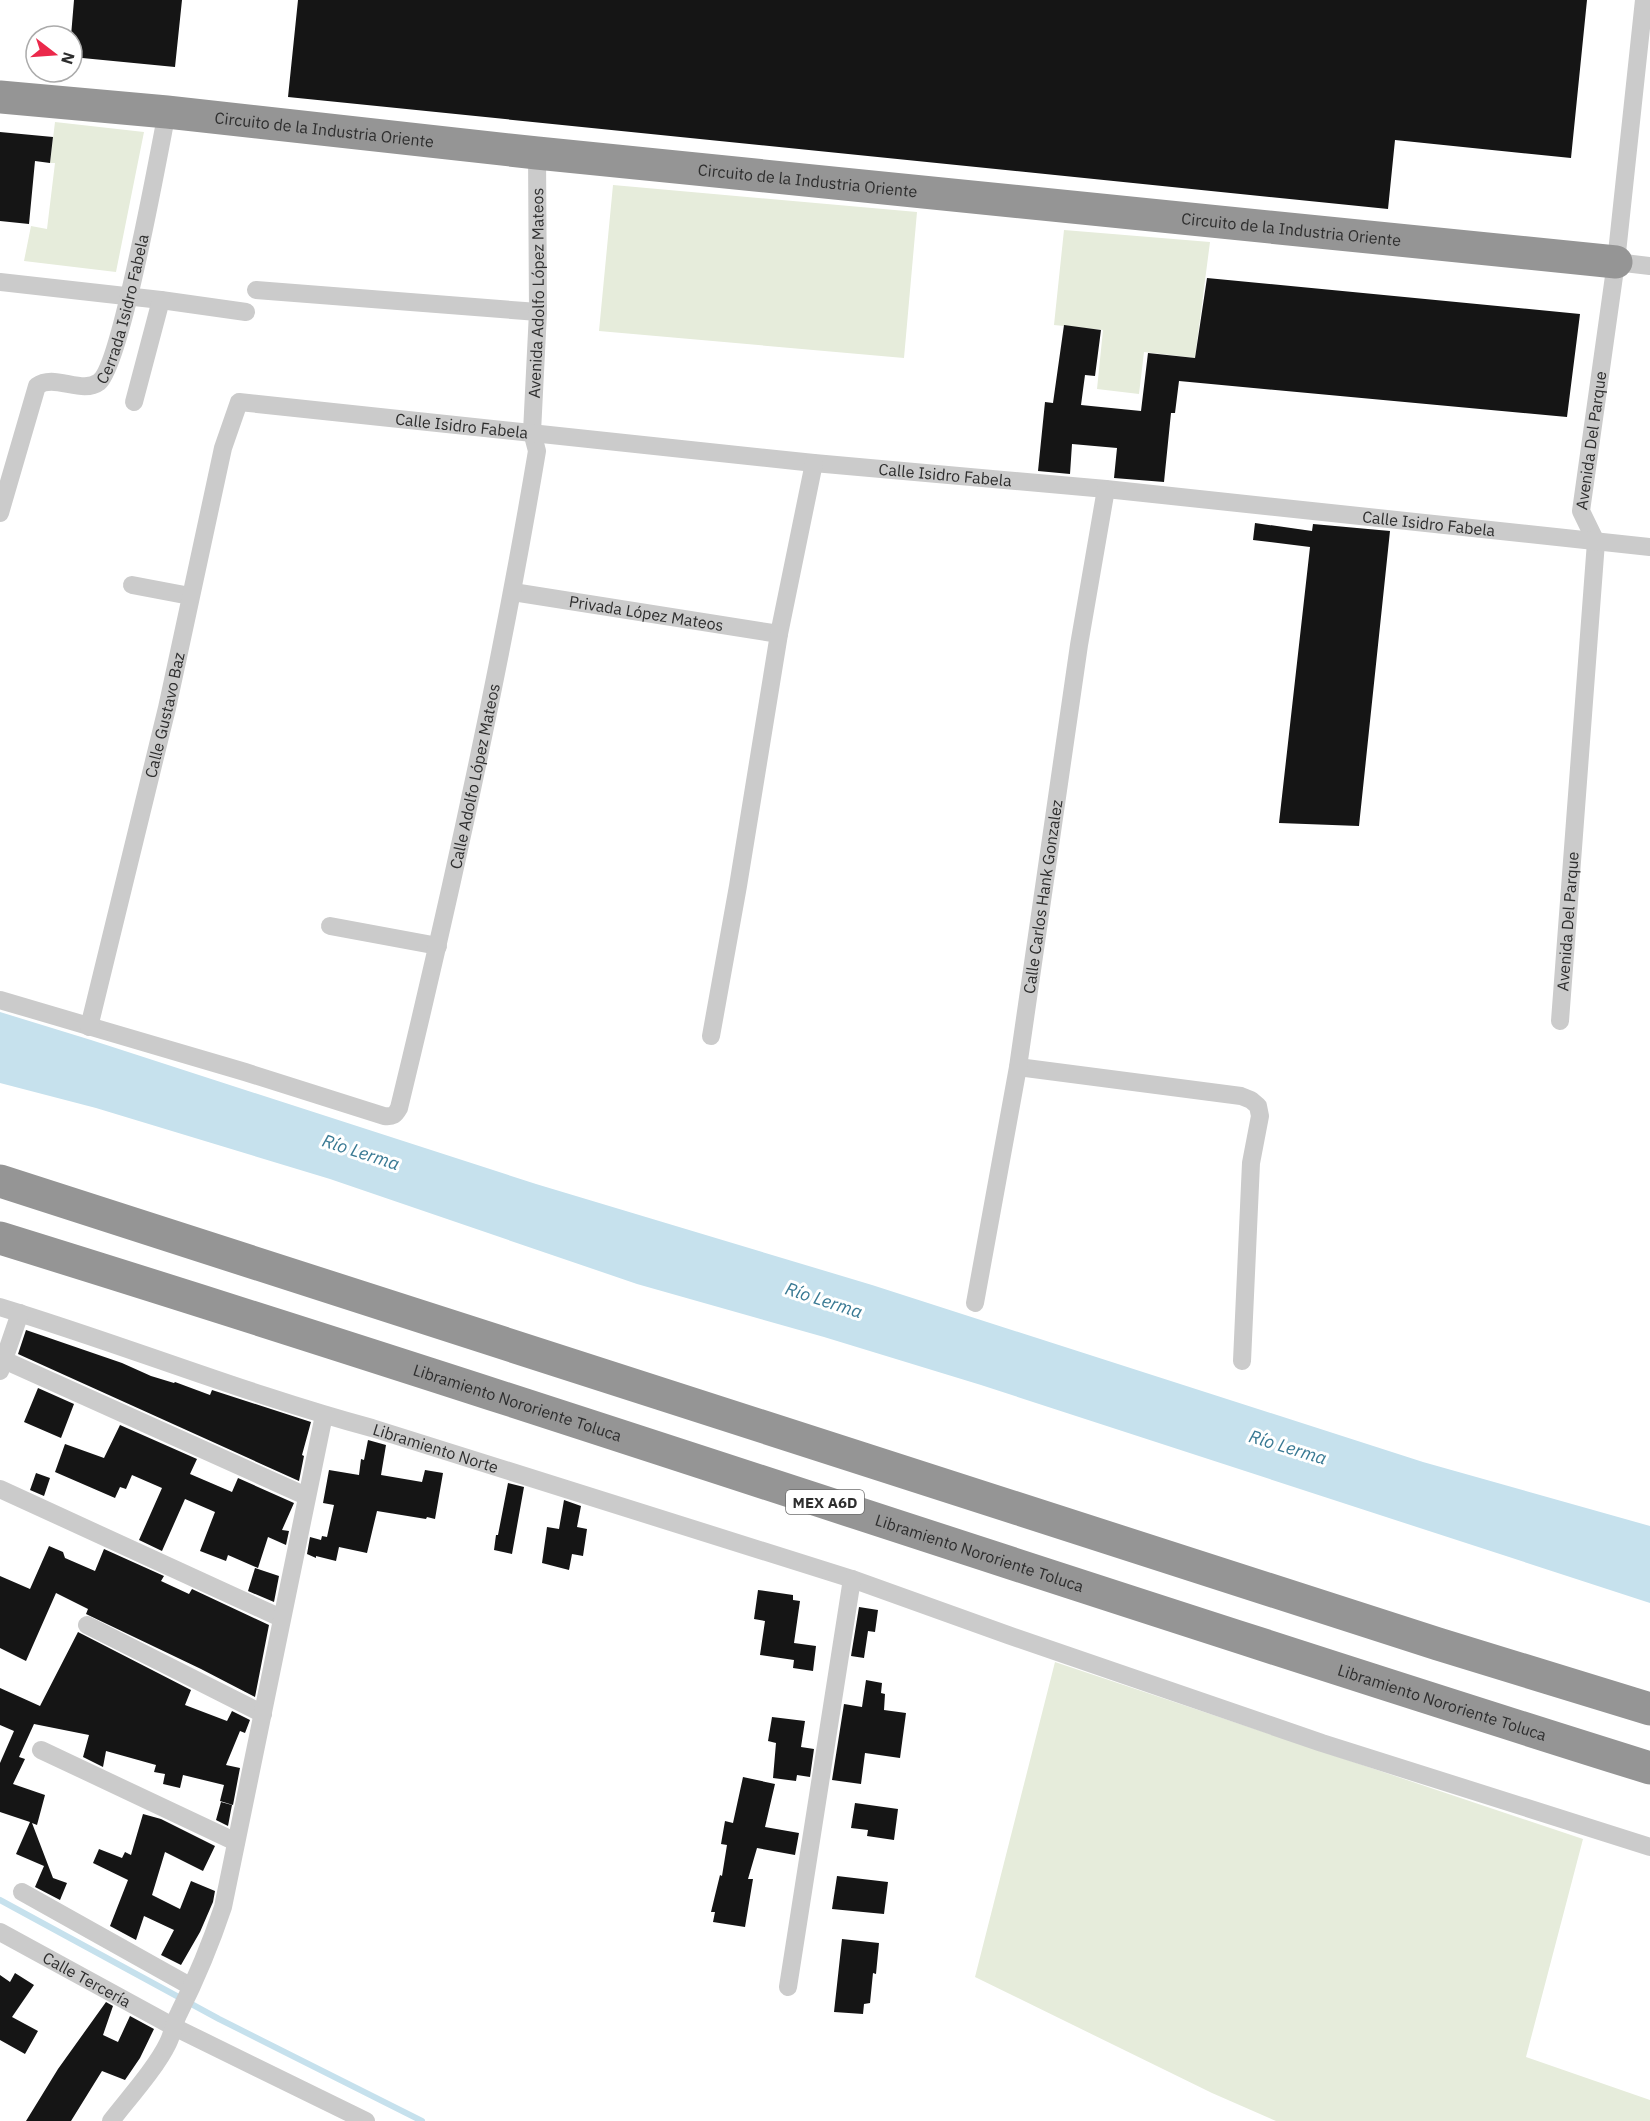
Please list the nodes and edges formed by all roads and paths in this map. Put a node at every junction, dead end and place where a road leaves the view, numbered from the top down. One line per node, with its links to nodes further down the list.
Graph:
1 (1644, 0): 5 (street, Avenida Del Parque)
2 (0, 97): 3 (highway, Circuito de la Industria Oriente)
3 (168, 112): 4 (highway, Circuito de la Industria Oriente); 9 (street, Cerrada Isidro Fabela)
4 (537, 153): 5 (highway, Circuito de la Industria Oriente); 12 (street, Avenida Adolfo López Mateos)
5 (1616, 262): 6 (street); 19 (street, Avenida Del Parque)
6 (1650, 266)
7 (0, 282): 9 (street)
8 (256, 290): 12 (street)
9 (129, 297): 10 (street); 18 (street, Cerrada Isidro Fabela)
10 (160, 300): 11 (street); 13 (street)
11 (246, 312)
12 (538, 312): 15 (street, Avenida Adolfo López Mateos)
13 (134, 402)
14 (239, 402): 15 (street, Calle Isidro Fabela); 23 (street, Calle Gustavo Baz)
15 (532, 432): 16 (street, Calle Isidro Fabela); 22 (street, Calle Adolfo López Mateos)
16 (814, 463): 17 (street, Calle Isidro Fabela); 24 (street)
17 (1106, 489): 19 (street, Calle Isidro Fabela); 31 (street, Calle Carlos Hank Gonzalez)
18 (0, 513)
19 (1596, 542): 20 (street, Calle Isidro Fabela); 28 (street, Avenida Del Parque)
20 (1650, 547)
21 (132, 585): 23 (street)
22 (513, 592): 24 (street, Privada López Mateos); 26 (street, Calle Adolfo López Mateos)
23 (190, 596): 29 (street, Calle Gustavo Baz)
24 (778, 634): 30 (street)
25 (330, 926): 26 (street)
26 (438, 946): 29 (street, Calle Adolfo López Mateos)
27 (0, 1000): 29 (street)
28 (1560, 1021)
29 (89, 1027)
30 (711, 1036)
31 (1018, 1067): 34 (street, Calle Carlos Hank Gonzalez); 37 (street)
32 (0, 1180): 45 (highway)
33 (0, 1238): 48 (highway, Libramiento Nororiente Toluca / MEX A6D)
34 (975, 1304)
35 (0, 1307): 36 (street, Libramiento Norte)
36 (20, 1313): 38 (street); 39 (street, Libramiento Norte)
37 (1242, 1361)
38 (2, 1365): 41 (street)
39 (324, 1415): 41 (street); 42 (street, Libramiento Norte)
40 (0, 1489): 43 (street)
41 (306, 1497): 43 (street)
42 (852, 1579): 50 (street, Libramiento Norte); 53 (street)
43 (281, 1618): 46 (street)
44 (87, 1625): 46 (street)
45 (1650, 1709)
46 (263, 1714): 49 (street)
47 (41, 1750): 49 (street)
48 (1650, 1768)
49 (236, 1842): 54 (street)
50 (1650, 1847)
51 (22, 1892): 54 (street)
52 (0, 1932): 54 (street, Calle Tercería)
53 (788, 1987)
54 (182, 2007): 55 (street); 56 (street)
55 (111, 2121)
56 (366, 2121)

